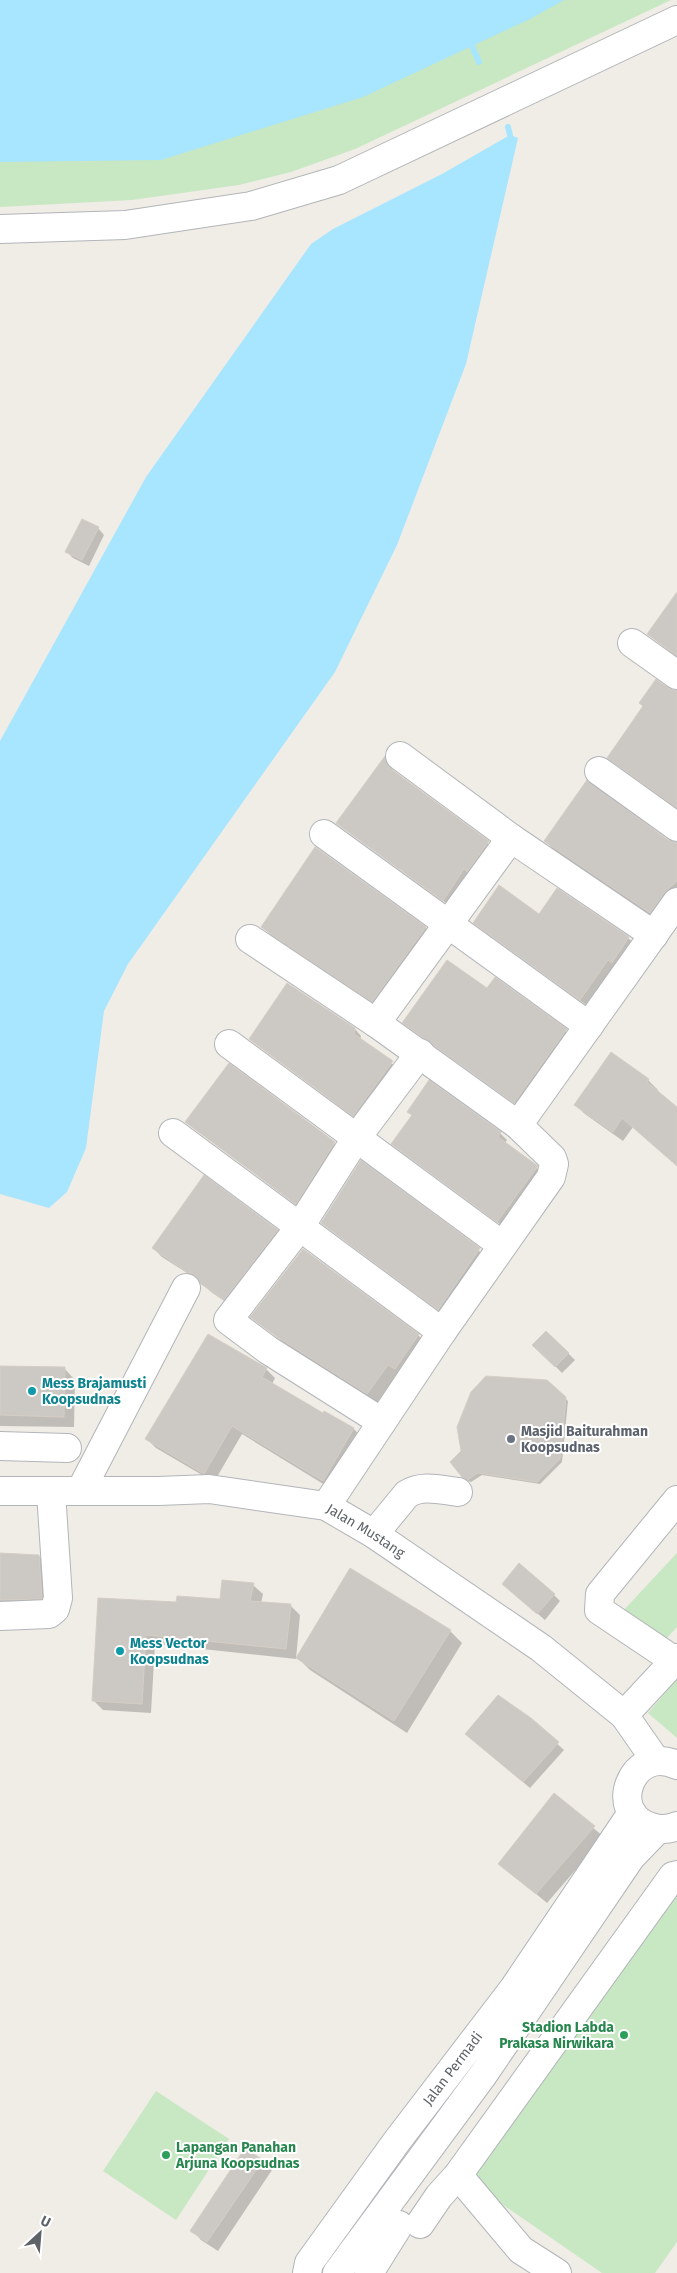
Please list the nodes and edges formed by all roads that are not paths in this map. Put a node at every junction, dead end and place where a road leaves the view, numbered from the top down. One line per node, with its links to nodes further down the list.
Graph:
1 (677, 20): 2 (lane)
2 (0, 229)
3 (632, 643): 4 (lane)
4 (677, 675)
5 (400, 756): 9 (lane)
6 (599, 771): 7 (lane)
7 (677, 827)
8 (324, 834): 11 (lane)
9 (511, 838): 11 (lane); 12 (lane)
10 (677, 902): 12 (lane)
11 (448, 924): 14 (lane); 15 (lane)
12 (654, 935): 15 (lane)
13 (250, 939): 14 (lane)
14 (376, 1023): 17 (lane)
15 (588, 1026): 18 (lane)
16 (229, 1044): 20 (lane)
17 (420, 1053): 18 (lane); 20 (lane)
18 (518, 1125): 22 (lane)
19 (173, 1133): 21 (lane)
20 (357, 1137): 21 (lane); 22 (lane)
21 (298, 1228): 24 (lane); 25 (lane)
22 (502, 1245): 24 (lane)
23 (186, 1288): 28 (lane)
24 (442, 1332): 25 (lane)
25 (382, 1422): 33 (lane)
26 (0, 1446): 27 (lane)
27 (67, 1448)
28 (81, 1490): 30 (lane, Jalan Mustang); 33 (lane, Jalan Mustang)
29 (0, 1491): 30 (lane, Jalan Mustang)
30 (51, 1492): 35 (lane)
31 (458, 1492): 34 (lane)
32 (677, 1500): 36 (lane)
33 (326, 1506): 34 (lane, Jalan Mustang)
34 (374, 1534): 37 (lane, Jalan Mustang)
35 (0, 1616)
36 (676, 1659): 37 (lane)
37 (624, 1716): 38 (lane, Jalan Mustang)
38 (667, 1763): 39 (lane)
39 (632, 1813): 40 (lane); 43 (lane, Jalan Permadi)
40 (667, 1828): 44 (lane, Jalan Permadi)
41 (677, 1875): 42 (lane)
42 (458, 2176): 45 (lane); 46 (lane)
43 (307, 2273)
44 (337, 2273)
45 (369, 2273)
46 (557, 2273)

